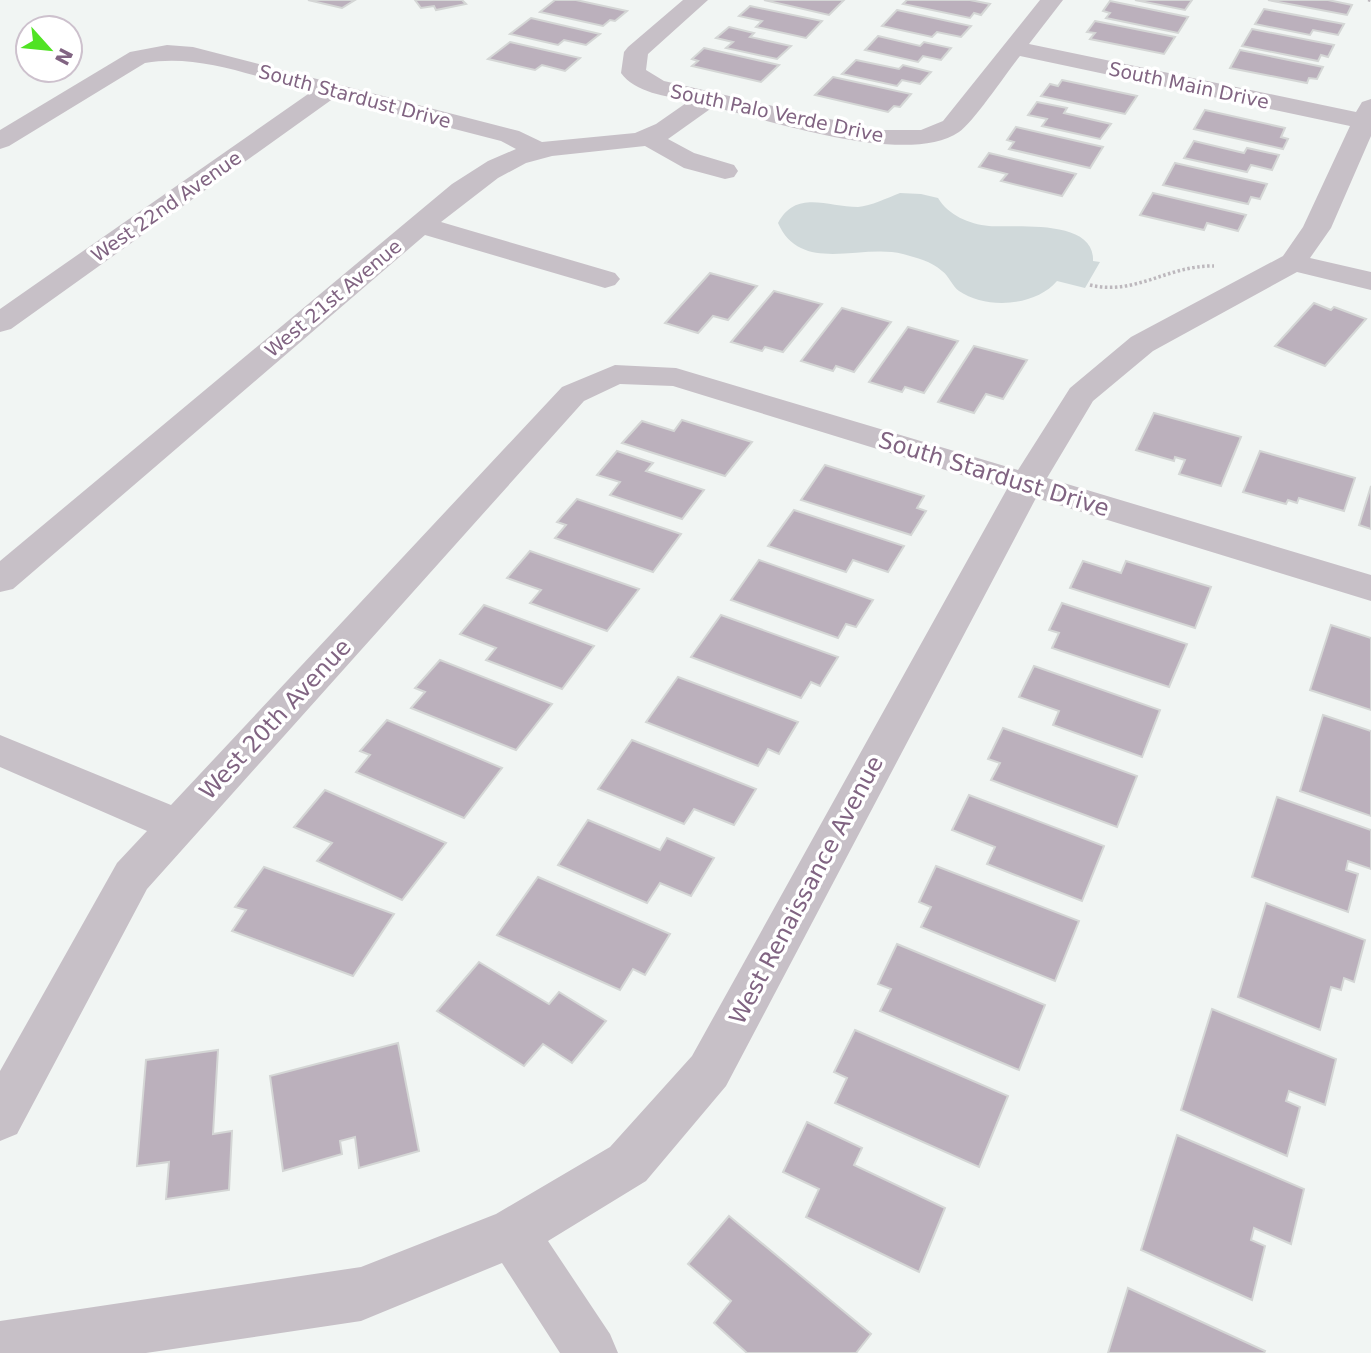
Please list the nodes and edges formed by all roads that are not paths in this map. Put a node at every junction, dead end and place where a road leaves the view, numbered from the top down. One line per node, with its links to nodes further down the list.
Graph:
1 (697, 0): 5 (street, South Palo Verde Drive)
2 (1052, 0): 3 (street)
3 (1014, 48): 5 (street, South Palo Verde Drive); 6 (street, South Main Drive)
4 (331, 89): 8 (street, South Stardust Drive); 9 (street, South Stardust Drive); 15 (street, West 22nd Avenue)
5 (708, 99): 7 (street, West 21st Avenue)
6 (1368, 115): 12 (street, West Renaissance Avenue)
7 (649, 137): 9 (street, West 21st Avenue); 10 (street)
8 (0, 141)
9 (539, 151): 11 (street, West 21st Avenue)
10 (725, 171)
11 (420, 225): 13 (street); 18 (street, West 21st Avenue)
12 (1293, 262): 14 (street); 17 (street, West Renaissance Avenue)
13 (605, 279)
14 (1371, 281)
15 (0, 323)
16 (615, 374): 17 (street, South Stardust Drive); 21 (street, West 20th Avenue)
17 (1027, 484): 19 (street, South Stardust Drive); 23 (street, West Renaissance Avenue)
18 (0, 580)
19 (1371, 588)
20 (0, 750): 21 (street)
21 (178, 826): 22 (street, West 20th Avenue)
22 (0, 1118)
23 (513, 1233): 24 (street, West Renaissance Avenue); 25 (street)
24 (0, 1348)
25 (591, 1353)

